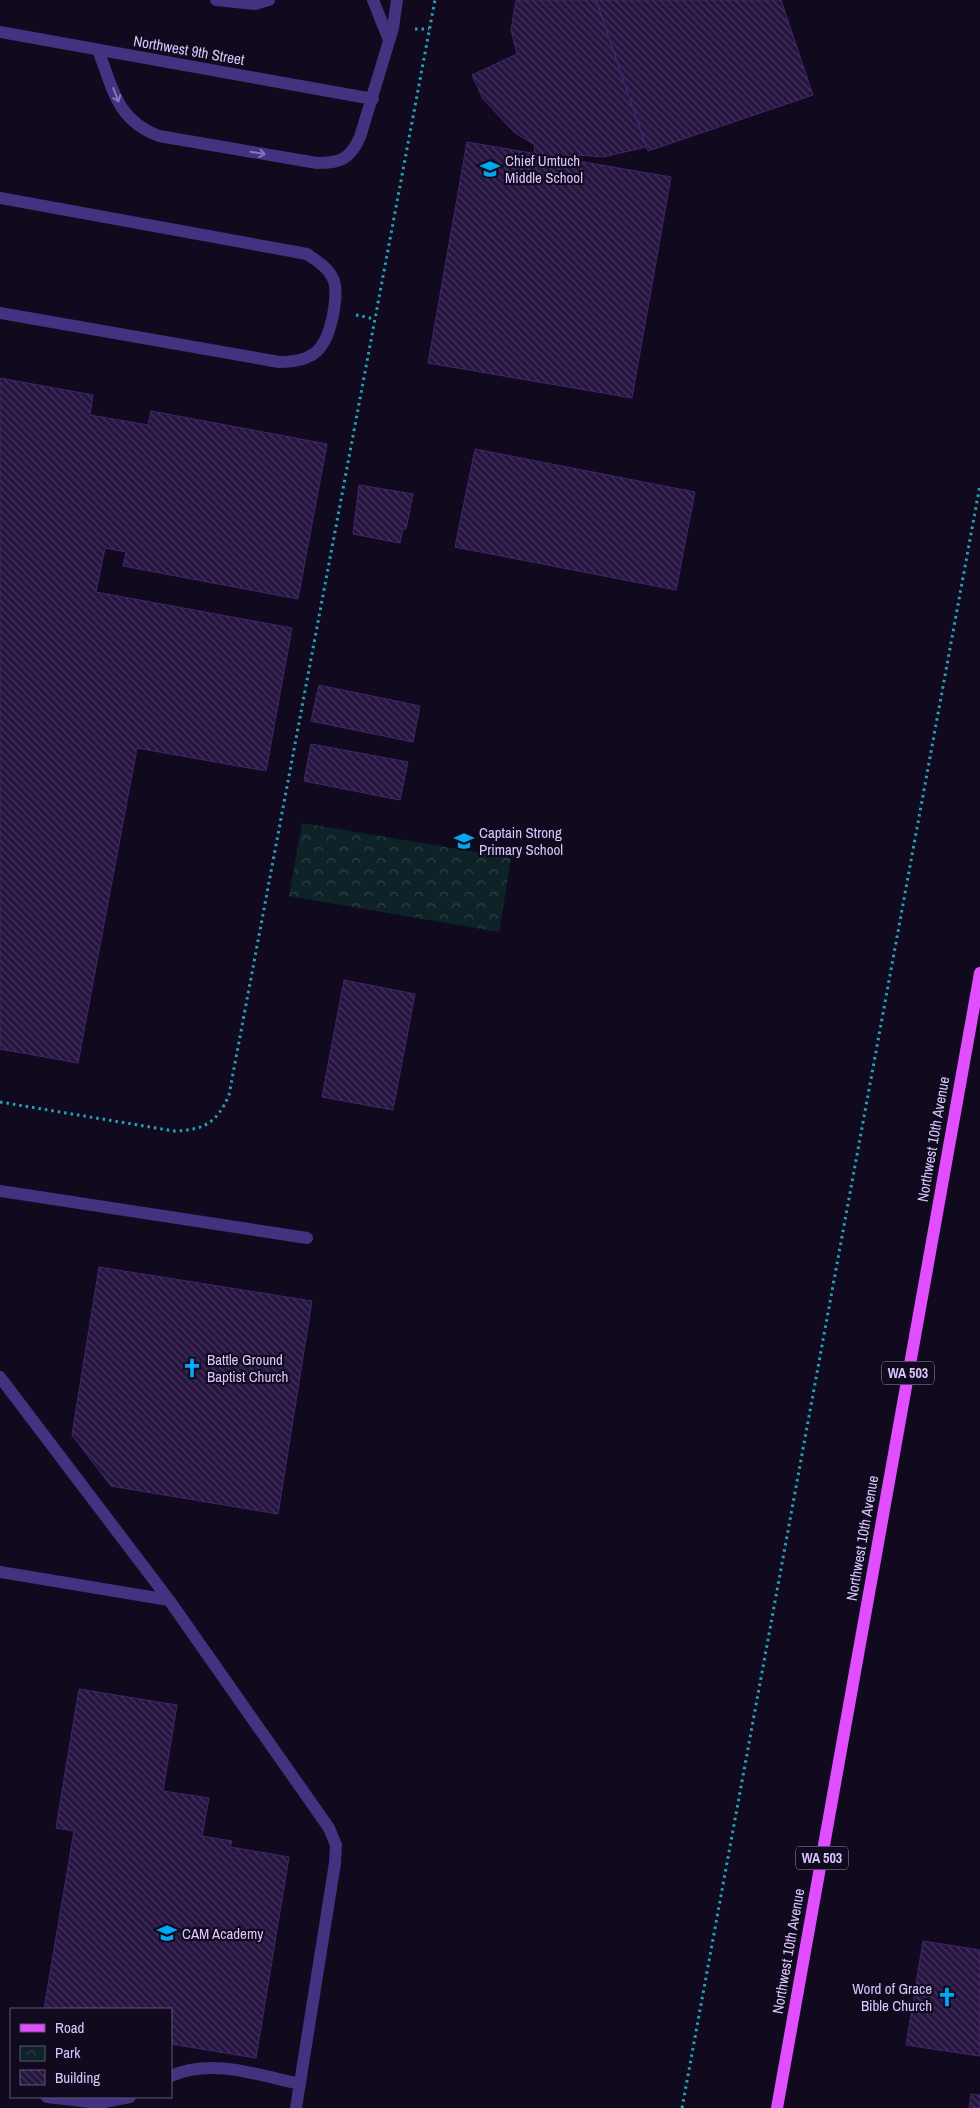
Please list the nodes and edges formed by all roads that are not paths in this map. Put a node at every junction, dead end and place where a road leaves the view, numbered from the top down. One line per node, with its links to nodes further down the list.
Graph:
1 (216, 0): 5 (lane)
2 (269, 0): 5 (lane)
3 (373, 0): 7 (lane)
4 (397, 0): 7 (lane)
5 (239, 2)
6 (0, 32): 8 (lane, Northwest 9th Street)
7 (389, 40): 9 (lane)
8 (98, 50): 9 (lane, Northwest 9th Street); 9 (lane, one-way to 9)
9 (373, 99)
10 (0, 198): 11 (lane)
11 (0, 313)
12 (980, 973): 24 (main road, Northwest 10th Avenue / WA 503)
13 (0, 1191): 14 (lane)
14 (307, 1238)
15 (0, 1377): 16 (lane); 18 (lane)
16 (0, 1383)
17 (0, 1572): 18 (lane)
18 (169, 1600): 20 (lane)
19 (172, 2076): 20 (lane)
20 (300, 2084): 23 (lane)
21 (56, 2098): 22 (lane)
22 (125, 2098)
23 (296, 2108)
24 (777, 2108)

